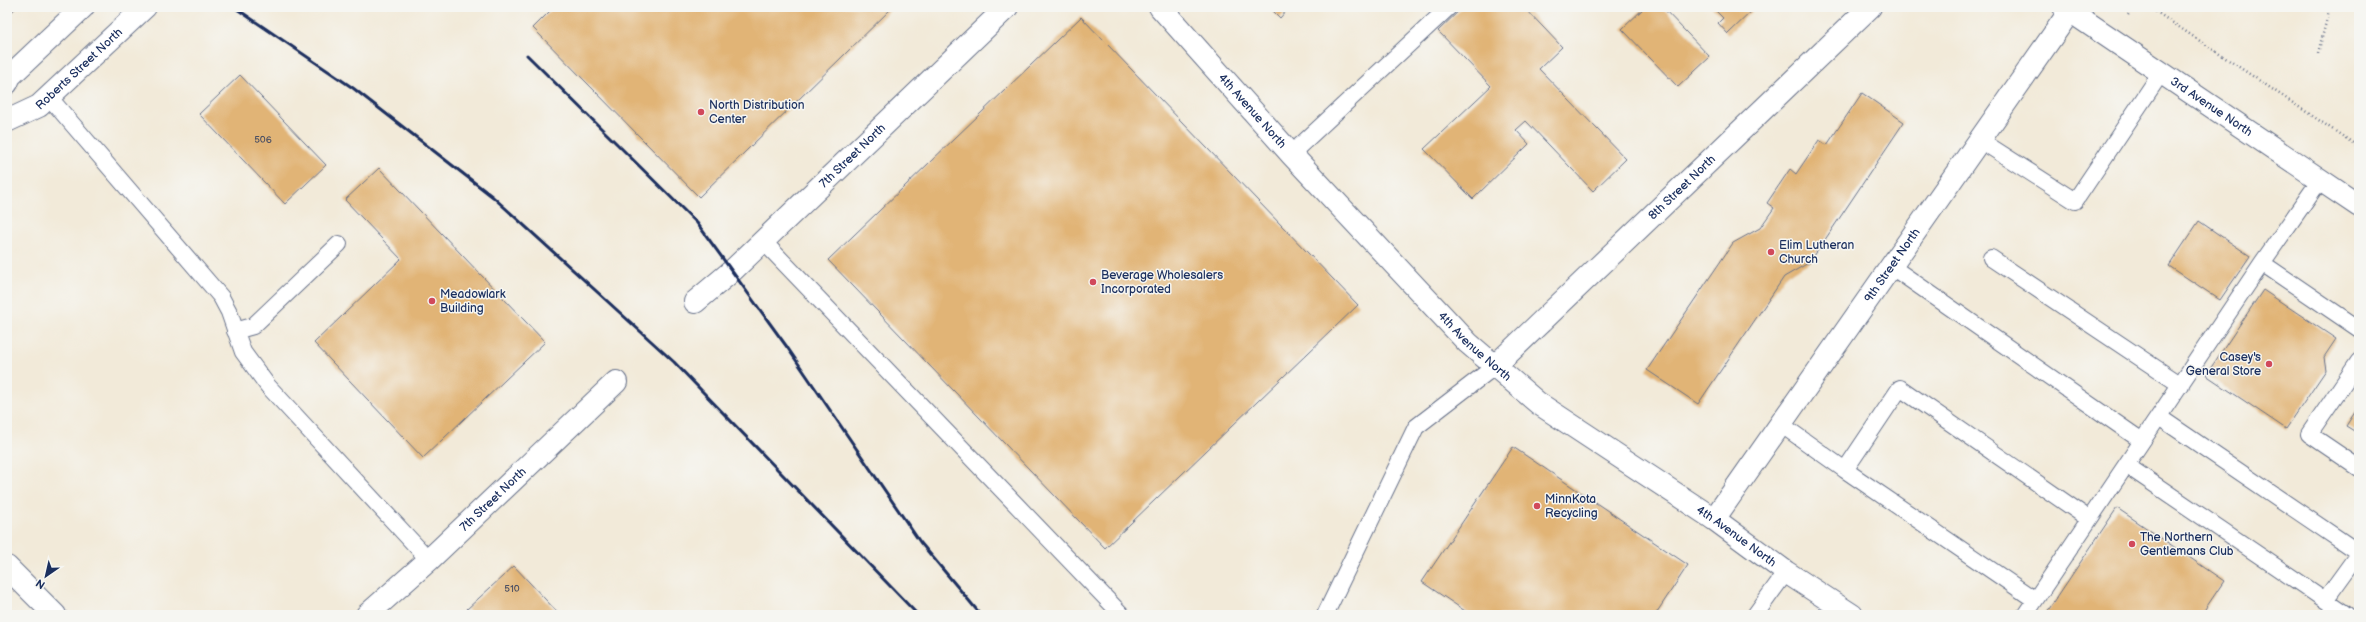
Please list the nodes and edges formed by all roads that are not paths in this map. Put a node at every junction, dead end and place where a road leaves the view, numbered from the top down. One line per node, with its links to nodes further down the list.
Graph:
1 (83, 7): 9 (street)
2 (145, 7): 10 (street, Roberts Street North)
3 (1007, 7): 16 (street, 7th Street North)
4 (1160, 7): 13 (street, 4th Avenue North)
5 (1449, 7): 13 (lane)
6 (1870, 7): 25 (street, 8th Street North)
7 (2069, 8): 8 (street, 3rd Avenue North); 12 (street, 9th Street North)
8 (2161, 73): 12 (lane); 14 (street, 3rd Avenue North)
9 (7, 83)
10 (48, 98): 11 (street, Roberts Street North); 23 (lane)
11 (7, 121)
12 (1980, 140): 20 (street, 9th Street North)
13 (1291, 154): 25 (street, 4th Avenue North)
14 (2320, 180): 15 (street, 3rd Avenue North); 19 (lane)
15 (2359, 206)
16 (763, 241): 21 (street, 7th Street North); 44 (lane)
17 (339, 244): 23 (lane)
18 (1990, 258): 27 (lane)
19 (2262, 263): 22 (lane); 27 (lane)
20 (1892, 267): 29 (street, 9th Street North); 30 (lane)
21 (695, 302)
22 (2359, 329)
23 (235, 331): 37 (lane)
24 (2359, 361): 31 (lane)
25 (1494, 367): 34 (street, 4th Avenue North); 45 (lane)
26 (616, 382): 37 (street, 7th Street North)
27 (2181, 385): 28 (lane)
28 (2159, 418): 30 (lane); 36 (lane)
29 (1782, 425): 33 (lane); 34 (street, 9th Street North)
30 (2142, 441): 32 (lane)
31 (2357, 464)
32 (2126, 465): 35 (lane); 41 (lane)
33 (1845, 470): 35 (lane); 40 (lane)
34 (1714, 519): 39 (street, 4th Avenue North)
35 (2090, 519): 40 (lane)
36 (2359, 553): 41 (lane)
37 (429, 560): 43 (street, 7th Street North)
38 (7, 567): 42 (street)
39 (1786, 572): 46 (lane); 47 (street, 4th Avenue North)
40 (2035, 600): 48 (lane)
41 (2325, 600): 49 (lane)
42 (55, 615)
43 (367, 615)
44 (1122, 615)
45 (1325, 615)
46 (1755, 615)
47 (1852, 615)
48 (2025, 615)
49 (2347, 615)

